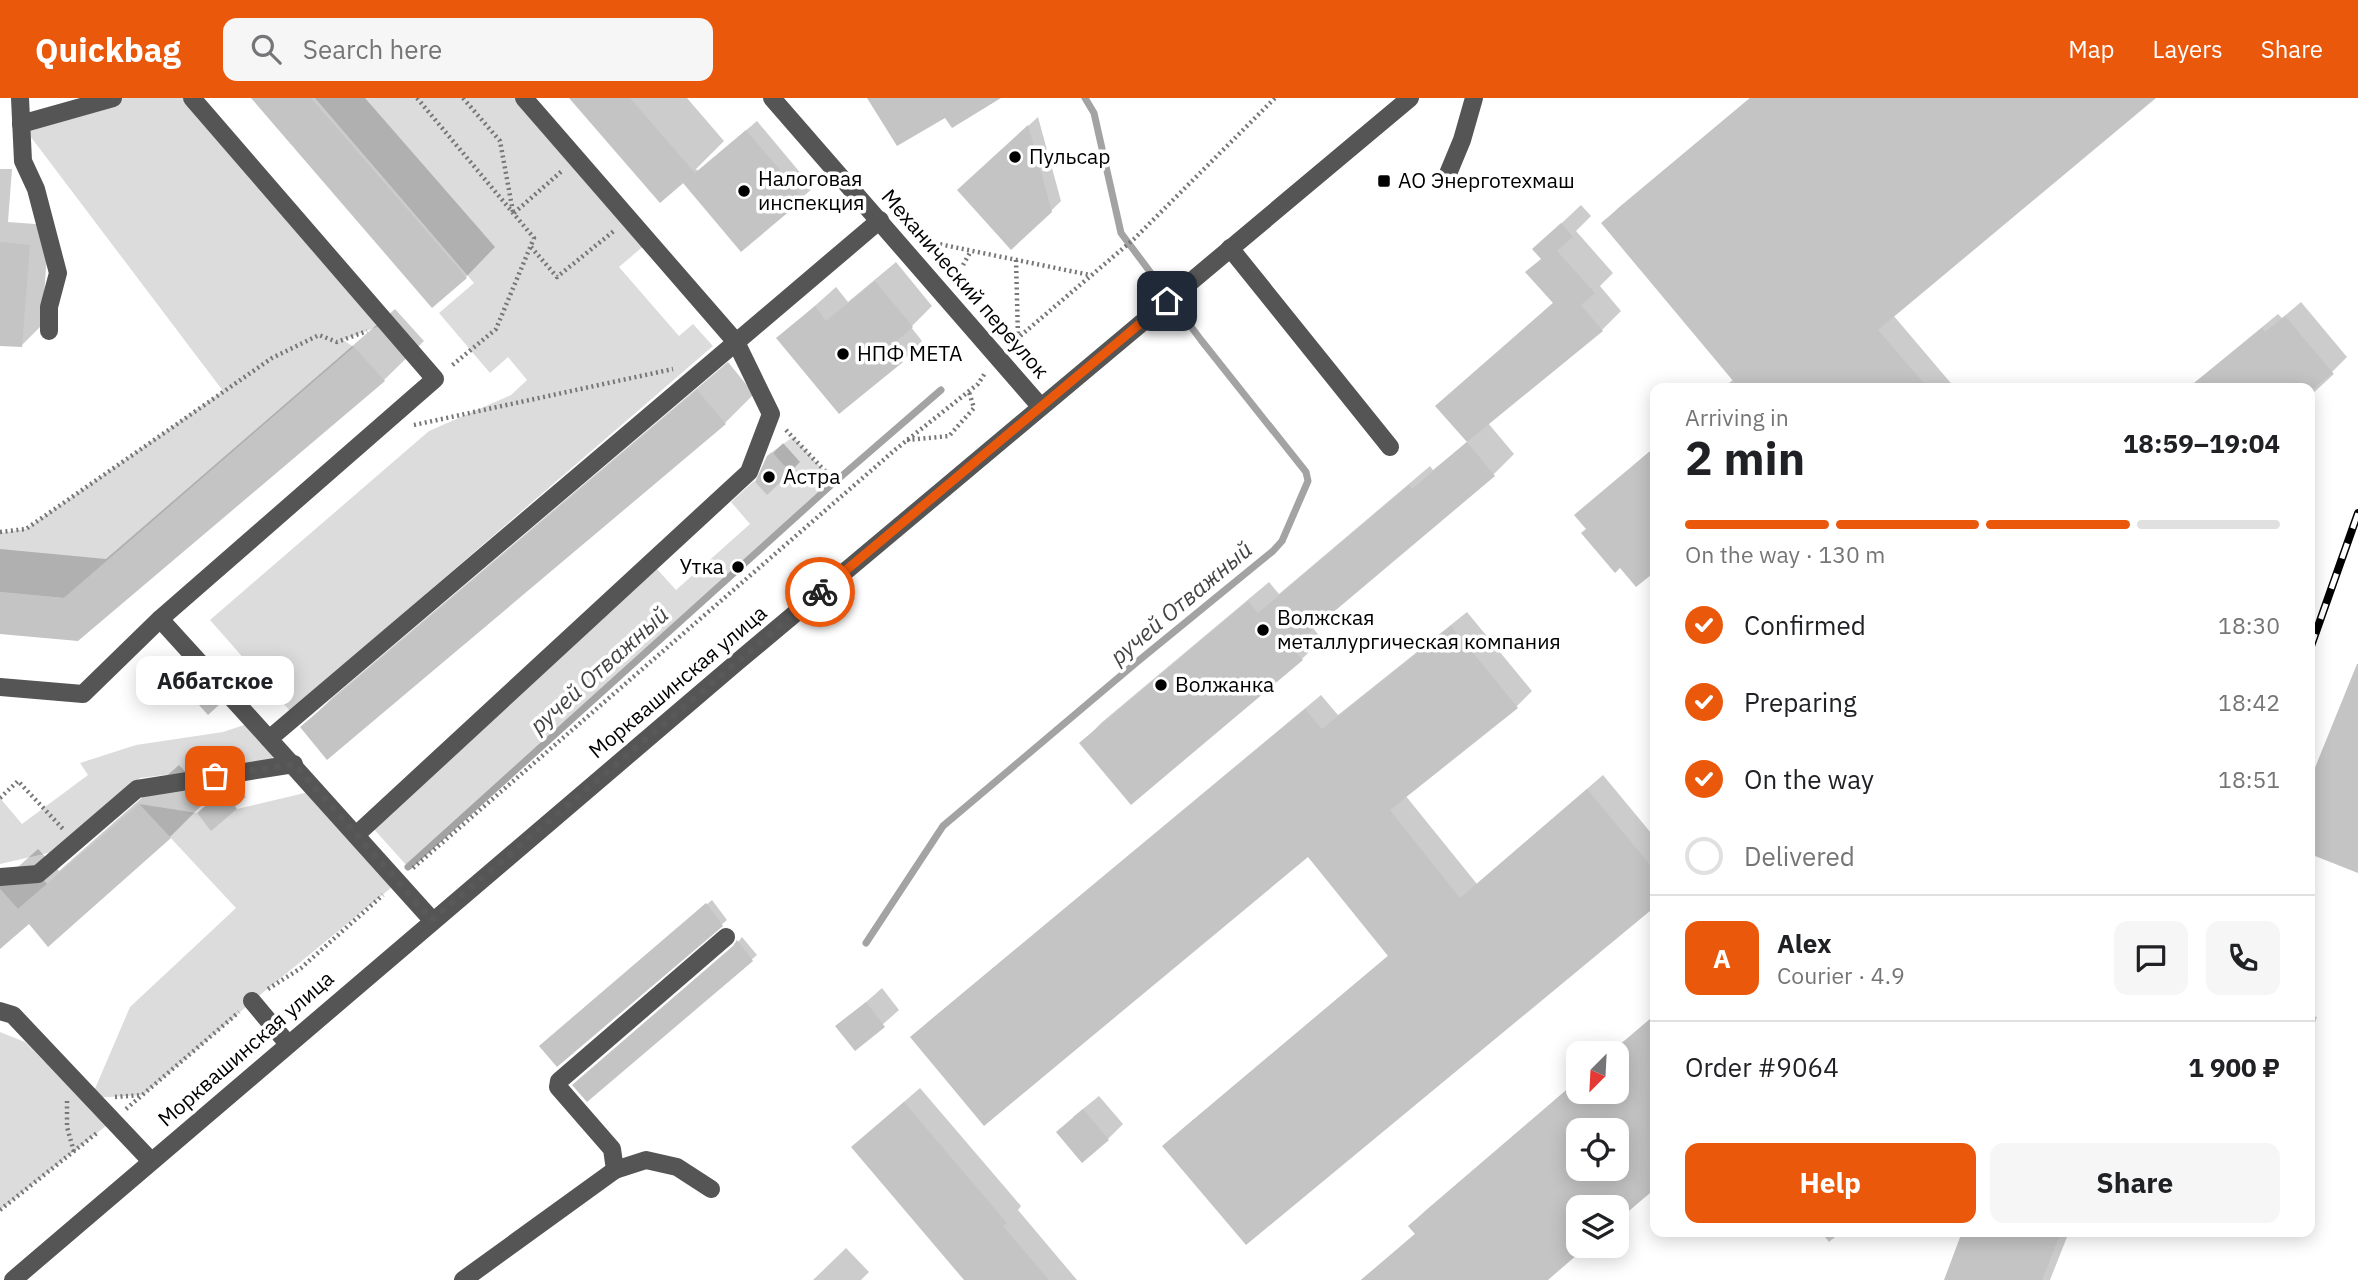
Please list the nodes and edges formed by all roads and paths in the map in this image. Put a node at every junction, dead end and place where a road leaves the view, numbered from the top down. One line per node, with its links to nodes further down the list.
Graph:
1 (20, 98): 11 (street)
2 (113, 98): 11 (street)
3 (192, 98): 24 (street)
4 (417, 98): 14 (path)
5 (463, 98): 14 (path)
6 (524, 98): 27 (street)
7 (772, 98): 16 (street, Механический переулок)
8 (1275, 98): 23 (path)
9 (1410, 98): 19 (street, Морквашинская улица)
10 (1474, 98): 13 (street)
11 (21, 124): 25 (street)
12 (573, 179): 14 (path)
13 (1445, 181)
14 (513, 213): 18 (path)
15 (607, 219): 18 (path)
16 (880, 220): 17 (street, Механический переулок); 27 (street)
17 (892, 235): 20 (path); 28 (street, Механический переулок)
18 (531, 247): 30 (path)
19 (1230, 248): 32 (street, Морквашинская улица); 36 (street)
20 (971, 251): 21 (path); 22 (path)
21 (1016, 260): 23 (path); 26 (path)
22 (963, 265)
23 (1091, 275): 26 (path)
24 (387, 323): 30 (street); 38 (path)
25 (49, 331)
26 (1018, 338): 28 (path)
27 (736, 342): 33 (street); 41 (street)
28 (997, 356): 31 (path); 32 (street, Механический переулок)
29 (675, 369): 34 (path)
30 (435, 379): 39 (street)
31 (969, 392): 35 (path); 35 (path)
32 (1040, 406): 48 (street, Морквашинская улица)
33 (771, 414): 37 (path); 44 (street)
34 (412, 425)
35 (906, 440): 47 (path)
36 (1391, 447)
37 (826, 472)
38 (0, 532)
39 (160, 618): 40 (street); 41 (street)
40 (0, 687)
41 (269, 739): 42 (street)
42 (294, 764): 44 (street); 45 (street)
43 (0, 797): 45 (path)
44 (356, 835): 47 (street)
45 (76, 842): 46 (street)
46 (0, 877)
47 (397, 883): 48 (street); 50 (path)
48 (432, 920): 52 (street, Морквашинская улица)
49 (726, 937): 57 (street)
50 (252, 1001): 52 (street); 54 (path)
51 (0, 1011): 53 (street)
52 (288, 1044): 56 (street, Морквашинская улица)
53 (75, 1081): 54 (street); 55 (path)
54 (113, 1121): 55 (path); 56 (street)
55 (74, 1152): 59 (path)
56 (151, 1161): 60 (street, Морквашинская улица)
57 (615, 1170): 58 (street); 61 (street)
58 (711, 1189)
59 (0, 1210)
60 (13, 1280)
61 (463, 1280)

